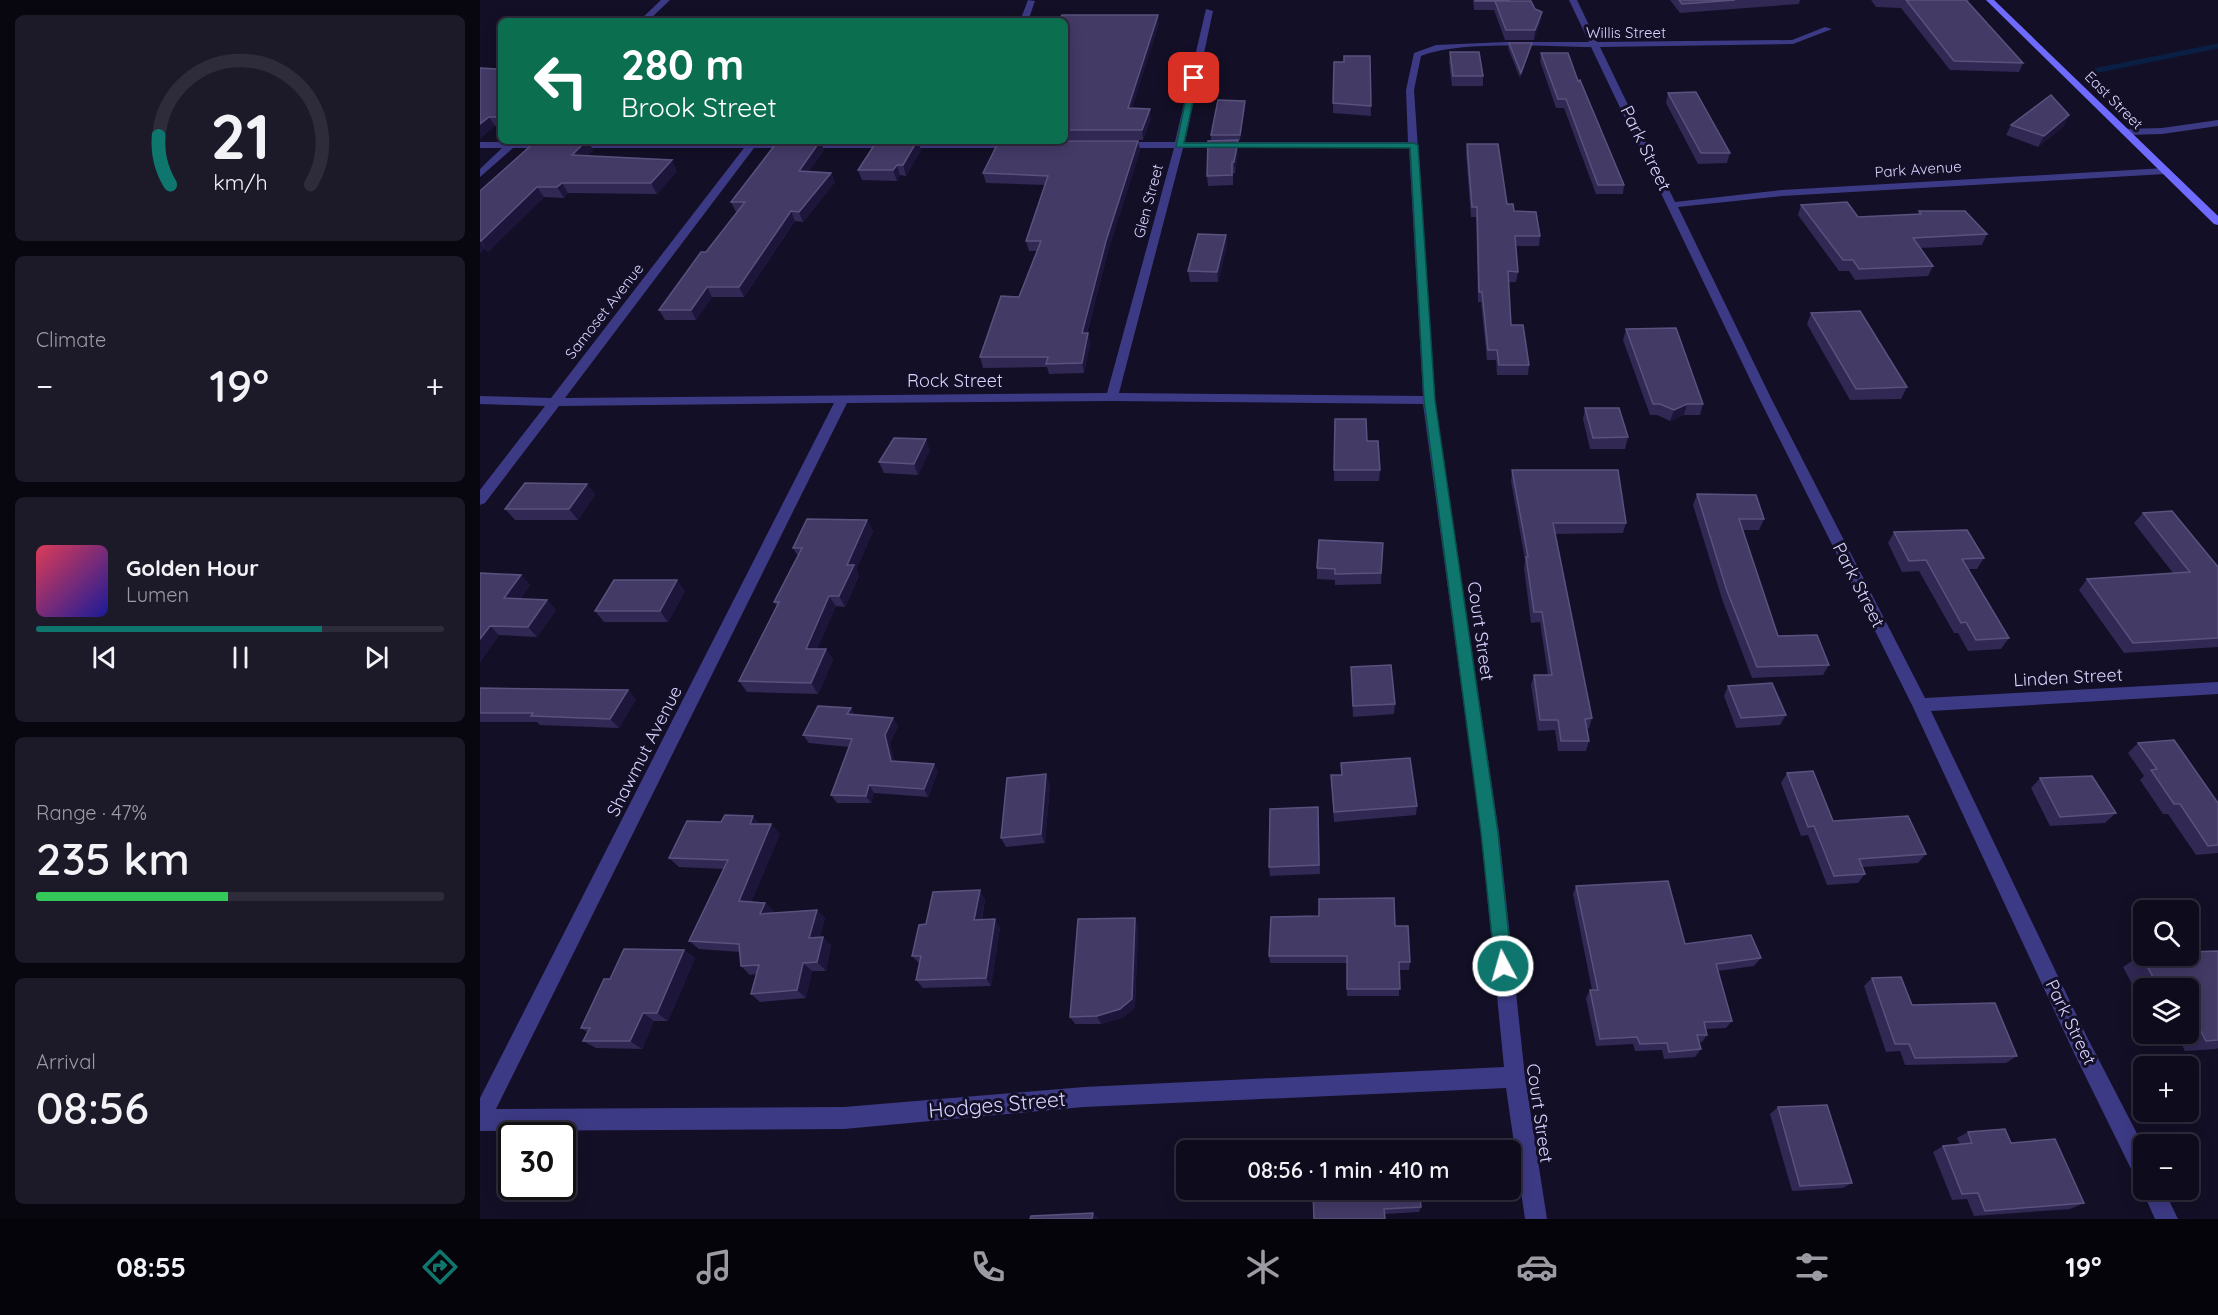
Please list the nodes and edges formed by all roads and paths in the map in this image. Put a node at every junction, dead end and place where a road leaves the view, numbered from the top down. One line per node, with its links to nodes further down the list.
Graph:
1 (666, 0): 6 (street)
2 (1573, 0): 9 (street, Park Street)
3 (1990, 0): 12 (main road, East Street)
4 (1030, 1): 7 (street)
5 (1209, 11): 21 (street, Glen Street)
6 (647, 18)
7 (1025, 18)
8 (1828, 29): 9 (street, Willis Street)
9 (1596, 46): 10 (street, Willis Street); 24 (street, Park Street)
10 (1423, 51): 19 (street, Court Street)
11 (2218, 123): 12 (street)
12 (2125, 132): 22 (main road, East Street)
13 (498, 144): 17 (street)
14 (512, 144): 23 (street)
15 (751, 144): 30 (street, Samoset Avenue)
16 (995, 144): 18 (street)
17 (480, 145)
18 (1024, 145)
19 (1414, 145): 21 (street); 29 (street, Court Street)
20 (1108, 146): 21 (street)
21 (1179, 146): 26 (street, Glen Street)
22 (2165, 171): 24 (street, Park Avenue); 25 (main road, East Street)
23 (480, 174)
24 (1673, 205): 33 (street, Park Street)
25 (2218, 222)
26 (1112, 397): 27 (street, Rock Street); 29 (street, Rock Street)
27 (843, 399): 30 (street, Rock Street); 35 (street, Shawmut Avenue)
28 (480, 400): 30 (street, Rock Street)
29 (1430, 400): 34 (street, Court Street)
30 (553, 402): 31 (street, Samoset Avenue)
31 (480, 500)
32 (2218, 688): 33 (street, Linden Street)
33 (1920, 705): 36 (street, Park Street)
34 (1515, 1077): 35 (street, Hodges Street); 38 (street, Court Street)
35 (480, 1120)
36 (2133, 1149)
37 (2158, 1200): 39 (street)
38 (1536, 1219)
39 (2168, 1219)

